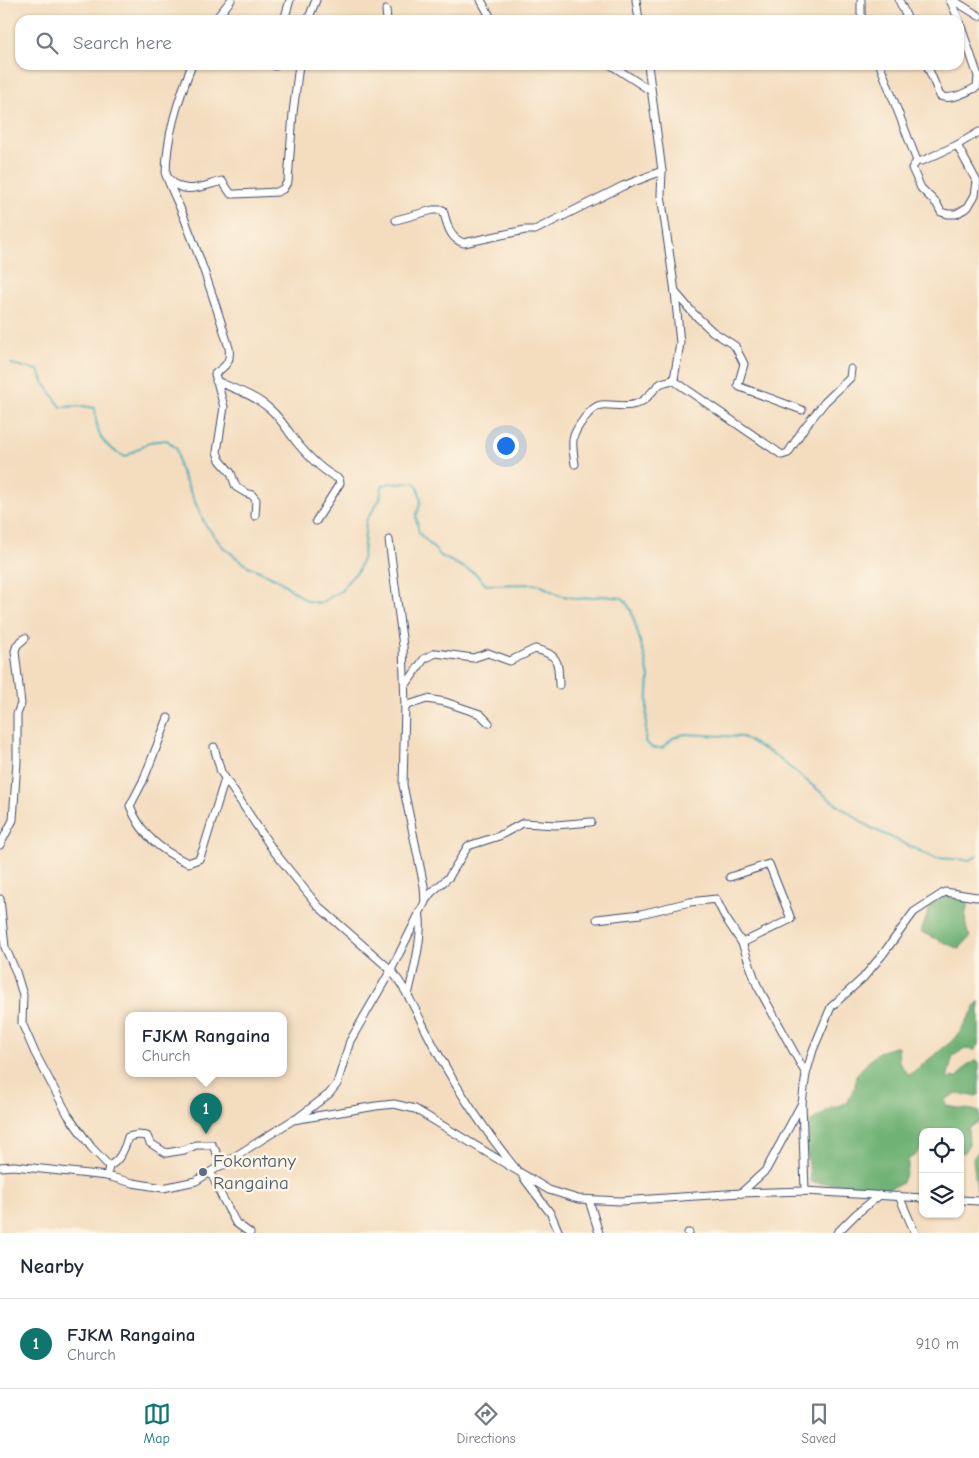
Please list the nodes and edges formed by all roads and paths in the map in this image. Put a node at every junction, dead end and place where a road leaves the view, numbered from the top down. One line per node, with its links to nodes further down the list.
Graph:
1 (231, 0): 10 (street)
2 (290, 0): 11 (street)
3 (316, 0): 12 (street)
4 (481, 0): 14 (street)
5 (636, 0): 15 (street)
6 (861, 0): 16 (street)
7 (899, 0): 17 (street)
8 (952, 0): 18 (street); 19 (street)
9 (386, 10): 13 (street)
10 (219, 15)
11 (286, 15)
12 (310, 15)
13 (386, 15)
14 (489, 15)
15 (638, 15)
16 (860, 15)
17 (906, 15)
18 (957, 15)
19 (979, 16)
20 (964, 35): 26 (street)
21 (190, 70): 32 (street)
22 (298, 70): 32 (street)
23 (620, 70): 27 (street)
24 (649, 70): 27 (street)
25 (882, 70): 30 (street)
26 (929, 70)
27 (652, 91): 31 (street)
28 (979, 132): 29 (street)
29 (957, 145): 30 (street); 30 (street)
30 (917, 161)
31 (662, 171): 33 (street); 34 (street)
32 (166, 175): 37 (street)
33 (396, 220)
34 (675, 292): 36 (street); 38 (street)
35 (851, 369): 36 (street)
36 (673, 380): 39 (street)
37 (216, 381): 40 (street); 41 (street)
38 (802, 410)
39 (575, 464)
40 (255, 516)
41 (316, 521)
42 (389, 540): 45 (street)
43 (25, 638): 52 (street)
44 (559, 685): 45 (street)
45 (405, 686): 46 (street)
46 (405, 706): 48 (street); 56 (street)
47 (168, 718): 50 (street)
48 (489, 722)
49 (214, 747): 50 (street)
50 (225, 779): 60 (street)
51 (591, 822): 56 (street)
52 (0, 845)
53 (730, 877): 59 (street)
54 (976, 897): 62 (street)
55 (0, 899): 66 (street)
56 (425, 902): 57 (street)
57 (419, 912): 60 (street); 61 (street)
58 (597, 919): 59 (street)
59 (742, 943): 62 (street)
60 (391, 970): 61 (street); 64 (street)
61 (408, 995): 69 (street)
62 (806, 1074): 63 (street)
63 (802, 1103): 71 (street); 72 (street)
64 (293, 1120): 65 (street); 69 (street)
65 (224, 1165): 66 (street); 68 (street)
66 (108, 1166): 70 (street)
67 (0, 1167): 70 (street)
68 (212, 1173): 70 (street); 79 (street)
69 (519, 1173): 76 (street); 80 (street)
70 (107, 1176)
71 (805, 1192): 72 (street); 73 (street)
72 (741, 1193): 76 (street)
73 (880, 1195): 74 (street); 82 (street)
74 (899, 1196): 75 (street); 83 (street)
75 (919, 1198)
76 (589, 1200): 81 (street)
77 (964, 1200): 78 (street)
78 (979, 1200)
79 (250, 1233)
80 (559, 1233)
81 (599, 1233)
82 (837, 1233)
83 (915, 1233)

